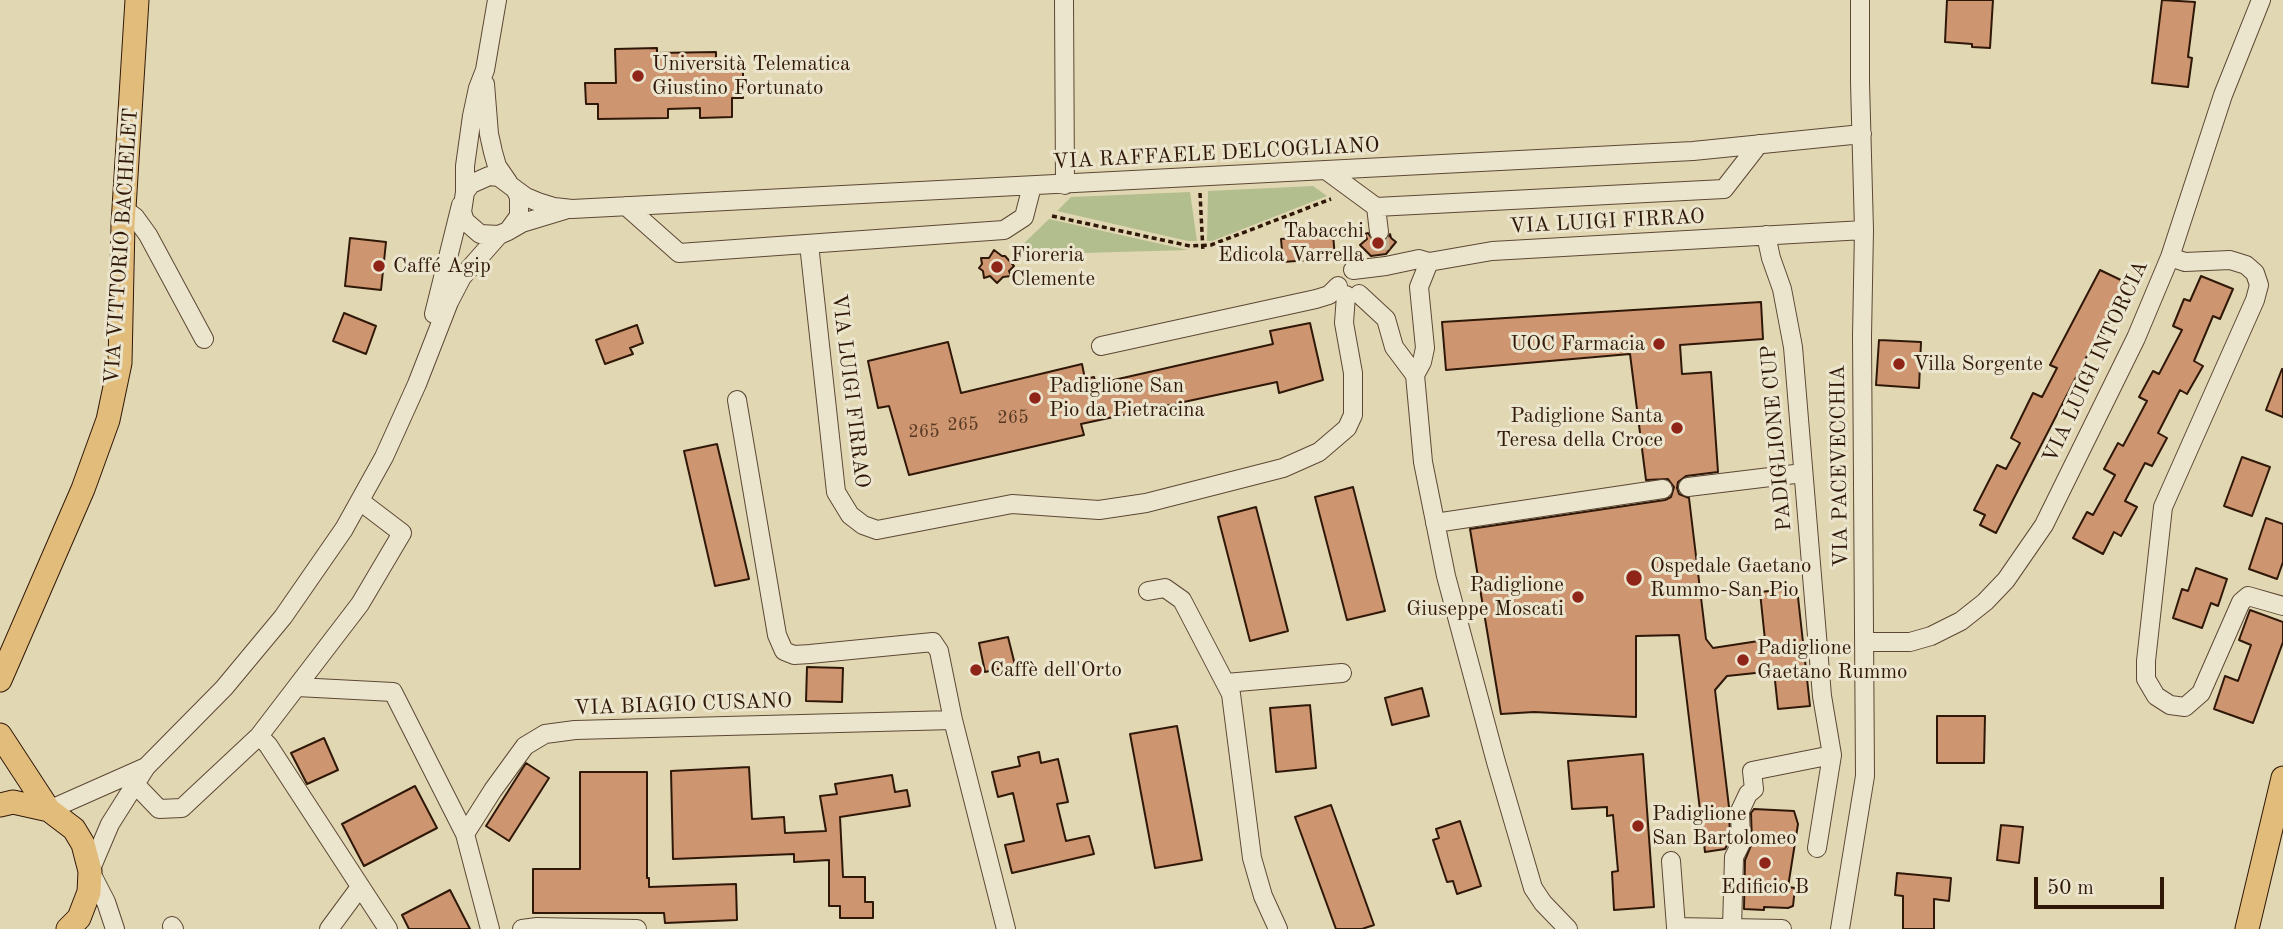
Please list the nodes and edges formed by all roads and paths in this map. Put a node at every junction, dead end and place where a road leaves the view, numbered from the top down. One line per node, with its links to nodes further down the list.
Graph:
1 (137, 0): 18 (main road, VIA VITTORIO BACHELET)
2 (497, 0): 6 (street)
3 (1064, 0): 10 (street)
4 (1860, 0): 7 (street, VIA PACEVECCHIA)
5 (2262, 0): 28 (street, VIA LUIGI INTORCIA)
6 (485, 70): 11 (street); 14 (street)
7 (1862, 134): 8 (street, VIA RAFFAELE DELCOGLIANO); 21 (street, VIA PACEVECCHIA)
8 (1759, 144): 9 (street, VIA RAFFAELE DELCOGLIANO); 17 (street)
9 (1327, 170): 10 (street, VIA RAFFAELE DELCOGLIANO); 17 (street)
10 (1065, 184): 12 (street, VIA RAFFAELE DELCOGLIANO)
11 (511, 185): 14 (street); 19 (street, VIA RAFFAELE DELCOGLIANO); 23 (street)
12 (1032, 186): 16 (street, VIA RAFFAELE DELCOGLIANO); 25 (street)
13 (1200, 189): 26 (path)
14 (463, 197): 23 (street); 32 (street)
15 (1331, 199): 26 (path)
16 (626, 206): 19 (street, VIA RAFFAELE DELCOGLIANO); 25 (street)
17 (1376, 207): 22 (street)
18 (124, 209): 31 (street); 45 (main road, VIA VITTORIO BACHELET)
19 (572, 209): 23 (street, VIA RAFFAELE DELCOGLIANO)
20 (1052, 216): 26 (path)
21 (1864, 230): 24 (street, VIA LUIGI FIRRAO); 43 (street, VIA PACEVECCHIA)
22 (1379, 232)
23 (503, 233): 32 (street)
24 (1766, 235): 29 (street, VIA LUIGI FIRRAO); 36 (street, PADIGLIONE CUP)
25 (808, 244): 30 (street, VIA LUIGI FIRRAO)
26 (1202, 245): 27 (path)
27 (1203, 252)
28 (2170, 257): 42 (street); 43 (street, VIA LUIGI INTORCIA)
29 (1429, 262): 30 (street, VIA LUIGI FIRRAO); 34 (street)
30 (1348, 292): 33 (street); 34 (street)
31 (204, 339)
32 (432, 346): 39 (street)
33 (1101, 346)
34 (1415, 375): 40 (street)
35 (737, 400): 48 (street)
36 (1803, 473): 37 (street); 51 (street, PADIGLIONE CUP)
37 (1688, 487)
38 (1663, 489): 40 (street)
39 (360, 501): 47 (street); 52 (street)
40 (1436, 523): 72 (street)
41 (1148, 591): 46 (street)
42 (2283, 606)
43 (1864, 642): 74 (street, VIA PACEVECCHIA)
44 (1342, 673): 46 (street)
45 (0, 680)
46 (1226, 683): 71 (street)
47 (297, 687): 50 (street); 57 (street)
48 (953, 720): 57 (street, VIA BIAGIO CUSANO); 70 (street)
49 (0, 735): 56 (main road)
50 (259, 736): 54 (street); 61 (street)
51 (1832, 755): 58 (street, PADIGLIONE CUP); 62 (street)
52 (146, 767): 54 (street); 56 (street)
53 (2283, 778): 75 (main road)
54 (135, 784): 60 (street)
55 (0, 805): 56 (main road)
56 (49, 810): 60 (main road)
57 (465, 834): 67 (street)
58 (1817, 848)
59 (1671, 861): 62 (street)
60 (90, 871): 63 (main road); 64 (street)
61 (360, 887): 65 (street); 66 (street)
62 (1732, 928): 73 (street)
63 (68, 929)
64 (115, 929)
65 (329, 929)
66 (388, 929)
67 (490, 929)
68 (522, 929): 69 (street)
69 (637, 929)
70 (1006, 929)
71 (1278, 929)
72 (1568, 929)
73 (1783, 929)
74 (1840, 929)
75 (2247, 929)

